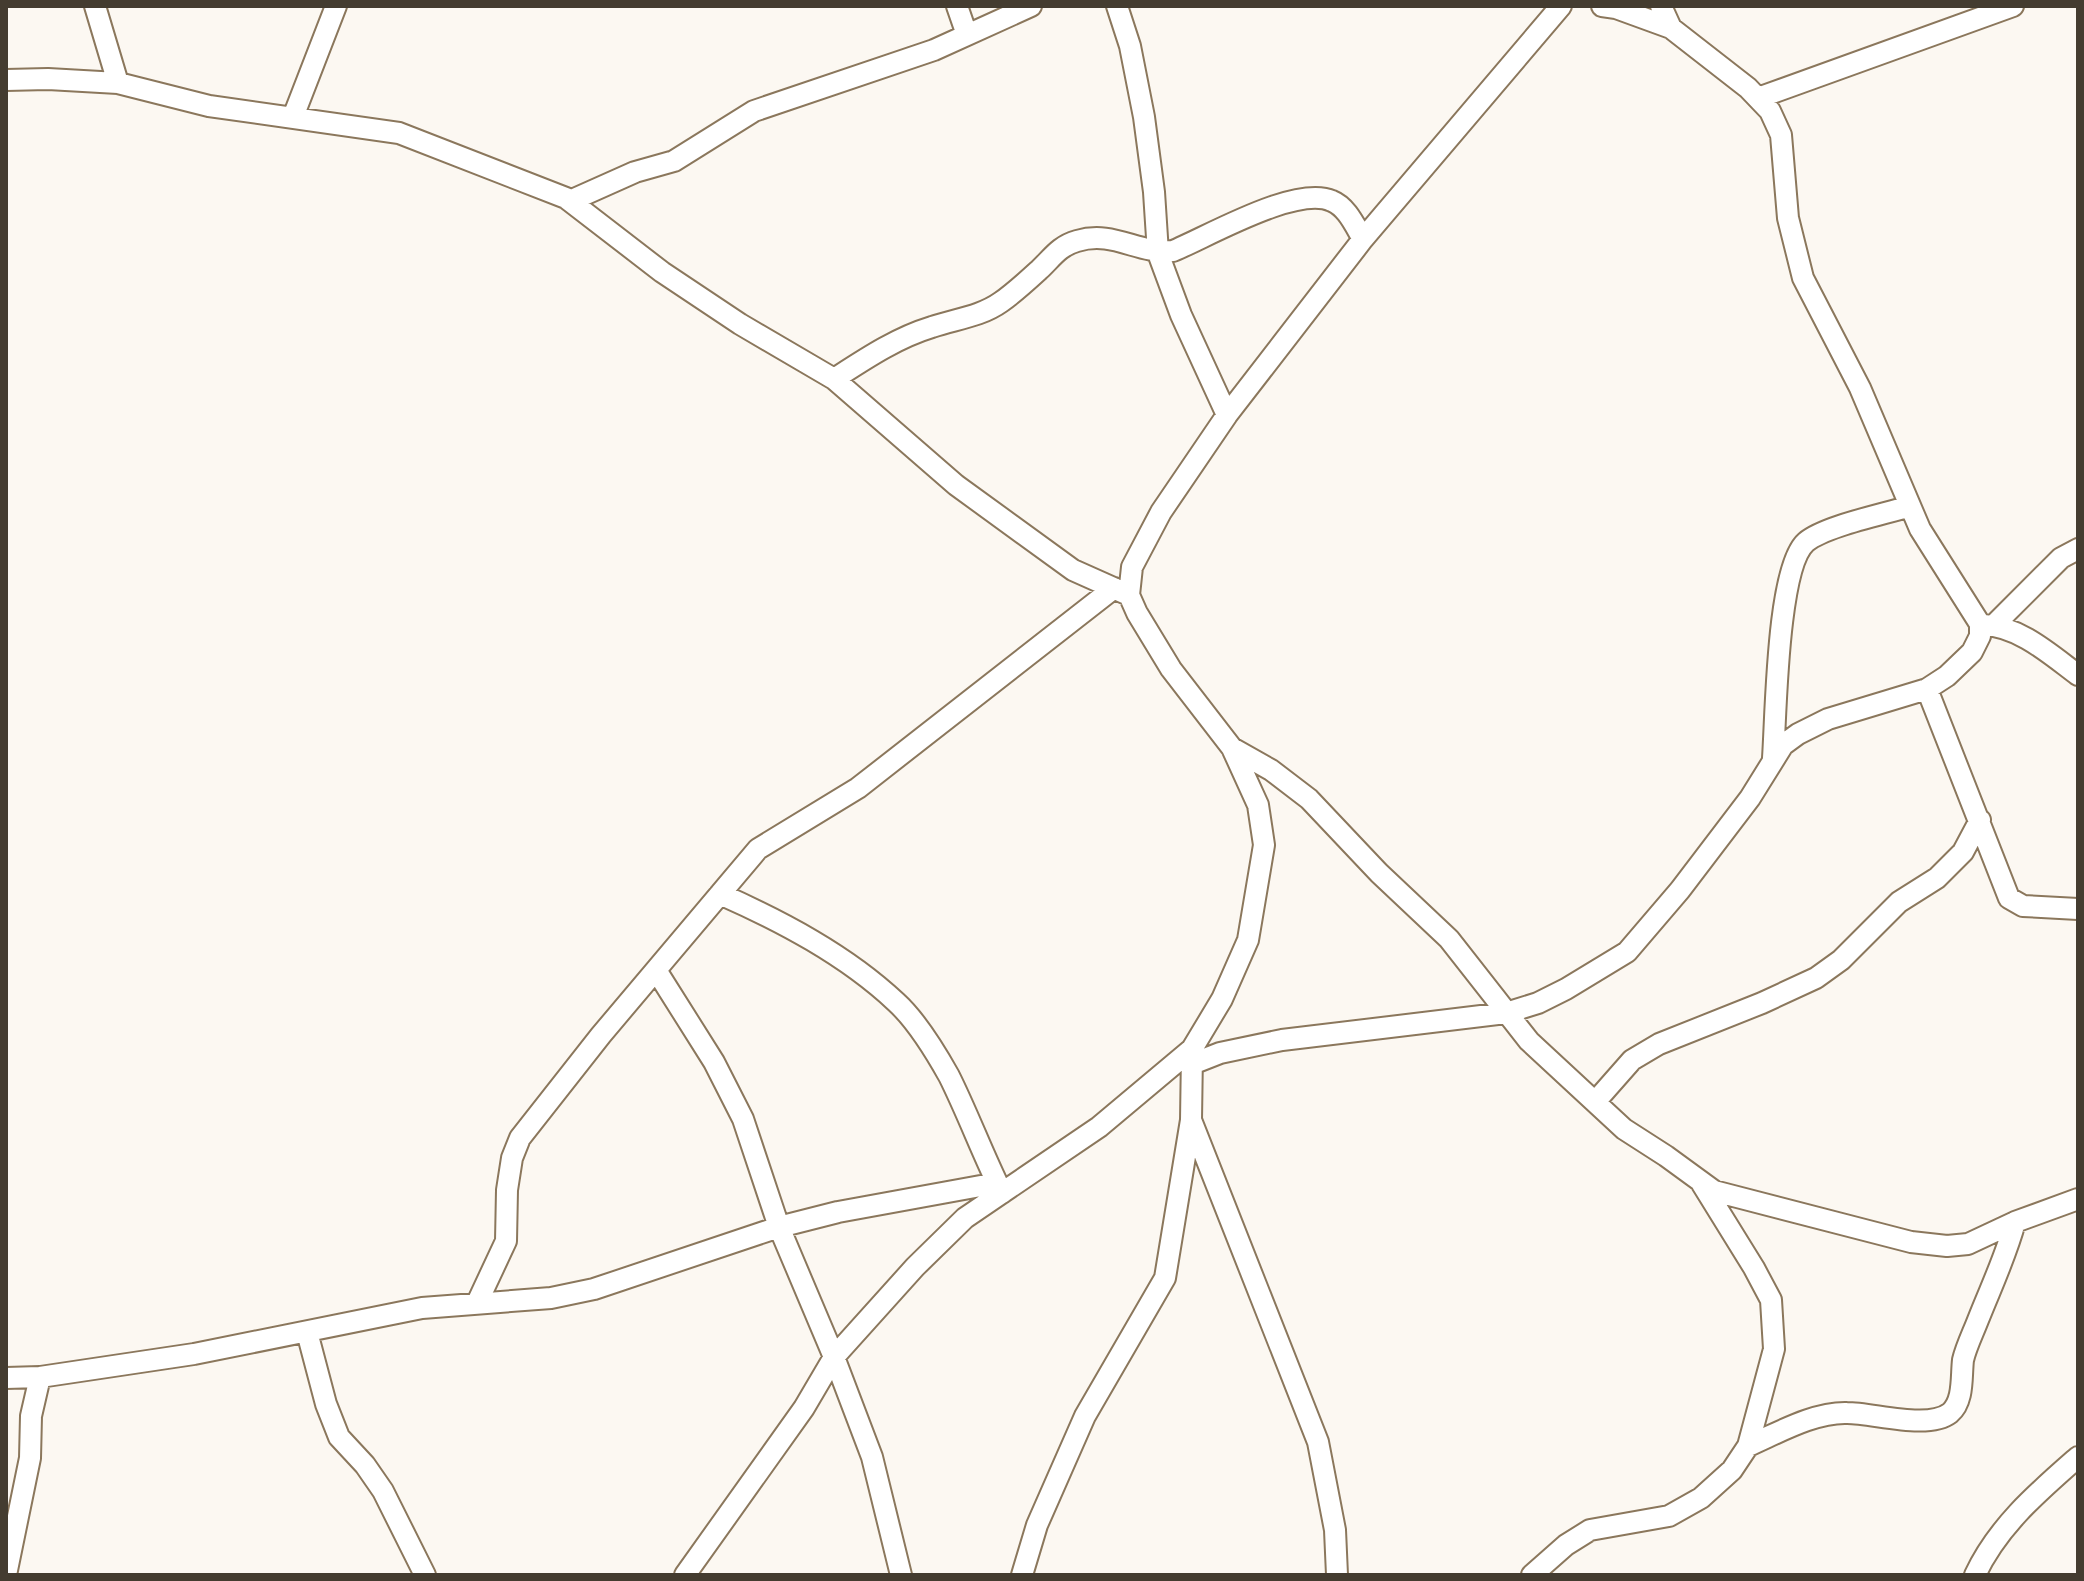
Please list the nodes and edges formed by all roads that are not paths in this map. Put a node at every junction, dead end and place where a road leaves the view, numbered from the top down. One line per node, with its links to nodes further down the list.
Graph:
1 (95, 6): 13 (street)
2 (336, 6): 15 (street)
3 (957, 6): 11 (street)
4 (1031, 6): 11 (street)
5 (1117, 6): 18 (street)
6 (1561, 6): 17 (street)
7 (1602, 6): 10 (street)
8 (1661, 6): 10 (street)
9 (2013, 6): 14 (street)
10 (1671, 28): 14 (street)
11 (967, 35): 16 (street)
12 (6, 80): 13 (street)
13 (118, 83): 15 (street)
14 (1758, 98): 21 (street)
15 (293, 117): 16 (street)
16 (570, 201): 19 (street)
17 (1363, 239): 18 (street); 20 (street)
18 (1158, 253): 19 (street); 20 (street)
19 (834, 379): 23 (street)
20 (1227, 415): 23 (street)
21 (1910, 506): 24 (street); 28 (street)
22 (2078, 549): 24 (street)
23 (1122, 592): 27 (street); 30 (street)
24 (1987, 625): 25 (street); 26 (street)
25 (2078, 675)
26 (1927, 689): 28 (street); 29 (street)
27 (1232, 748): 33 (street); 34 (street)
28 (1772, 763): 33 (street)
29 (1980, 820): 31 (street); 35 (street)
30 (720, 894): 32 (street); 38 (street)
31 (2078, 909)
32 (656, 970): 41 (street); 42 (street)
33 (1506, 1013): 34 (street); 35 (street)
34 (1192, 1056): 36 (street); 38 (street)
35 (1595, 1102): 37 (street)
36 (1191, 1120): 53 (street); 54 (street)
37 (1702, 1184): 40 (street); 47 (street)
38 (1000, 1188): 41 (street); 44 (street)
39 (2078, 1199): 40 (street)
40 (2015, 1222): 47 (street)
41 (779, 1227): 42 (street); 44 (street)
42 (477, 1303): 43 (street)
43 (307, 1332): 45 (street); 50 (street)
44 (834, 1357): 51 (street); 52 (street)
45 (40, 1377): 46 (street); 49 (street)
46 (6, 1378)
47 (1748, 1446): 55 (street)
48 (2078, 1457): 56 (street)
49 (6, 1575)
50 (425, 1575)
51 (685, 1575)
52 (901, 1575)
53 (1022, 1575)
54 (1337, 1575)
55 (1532, 1575)
56 (1975, 1575)

